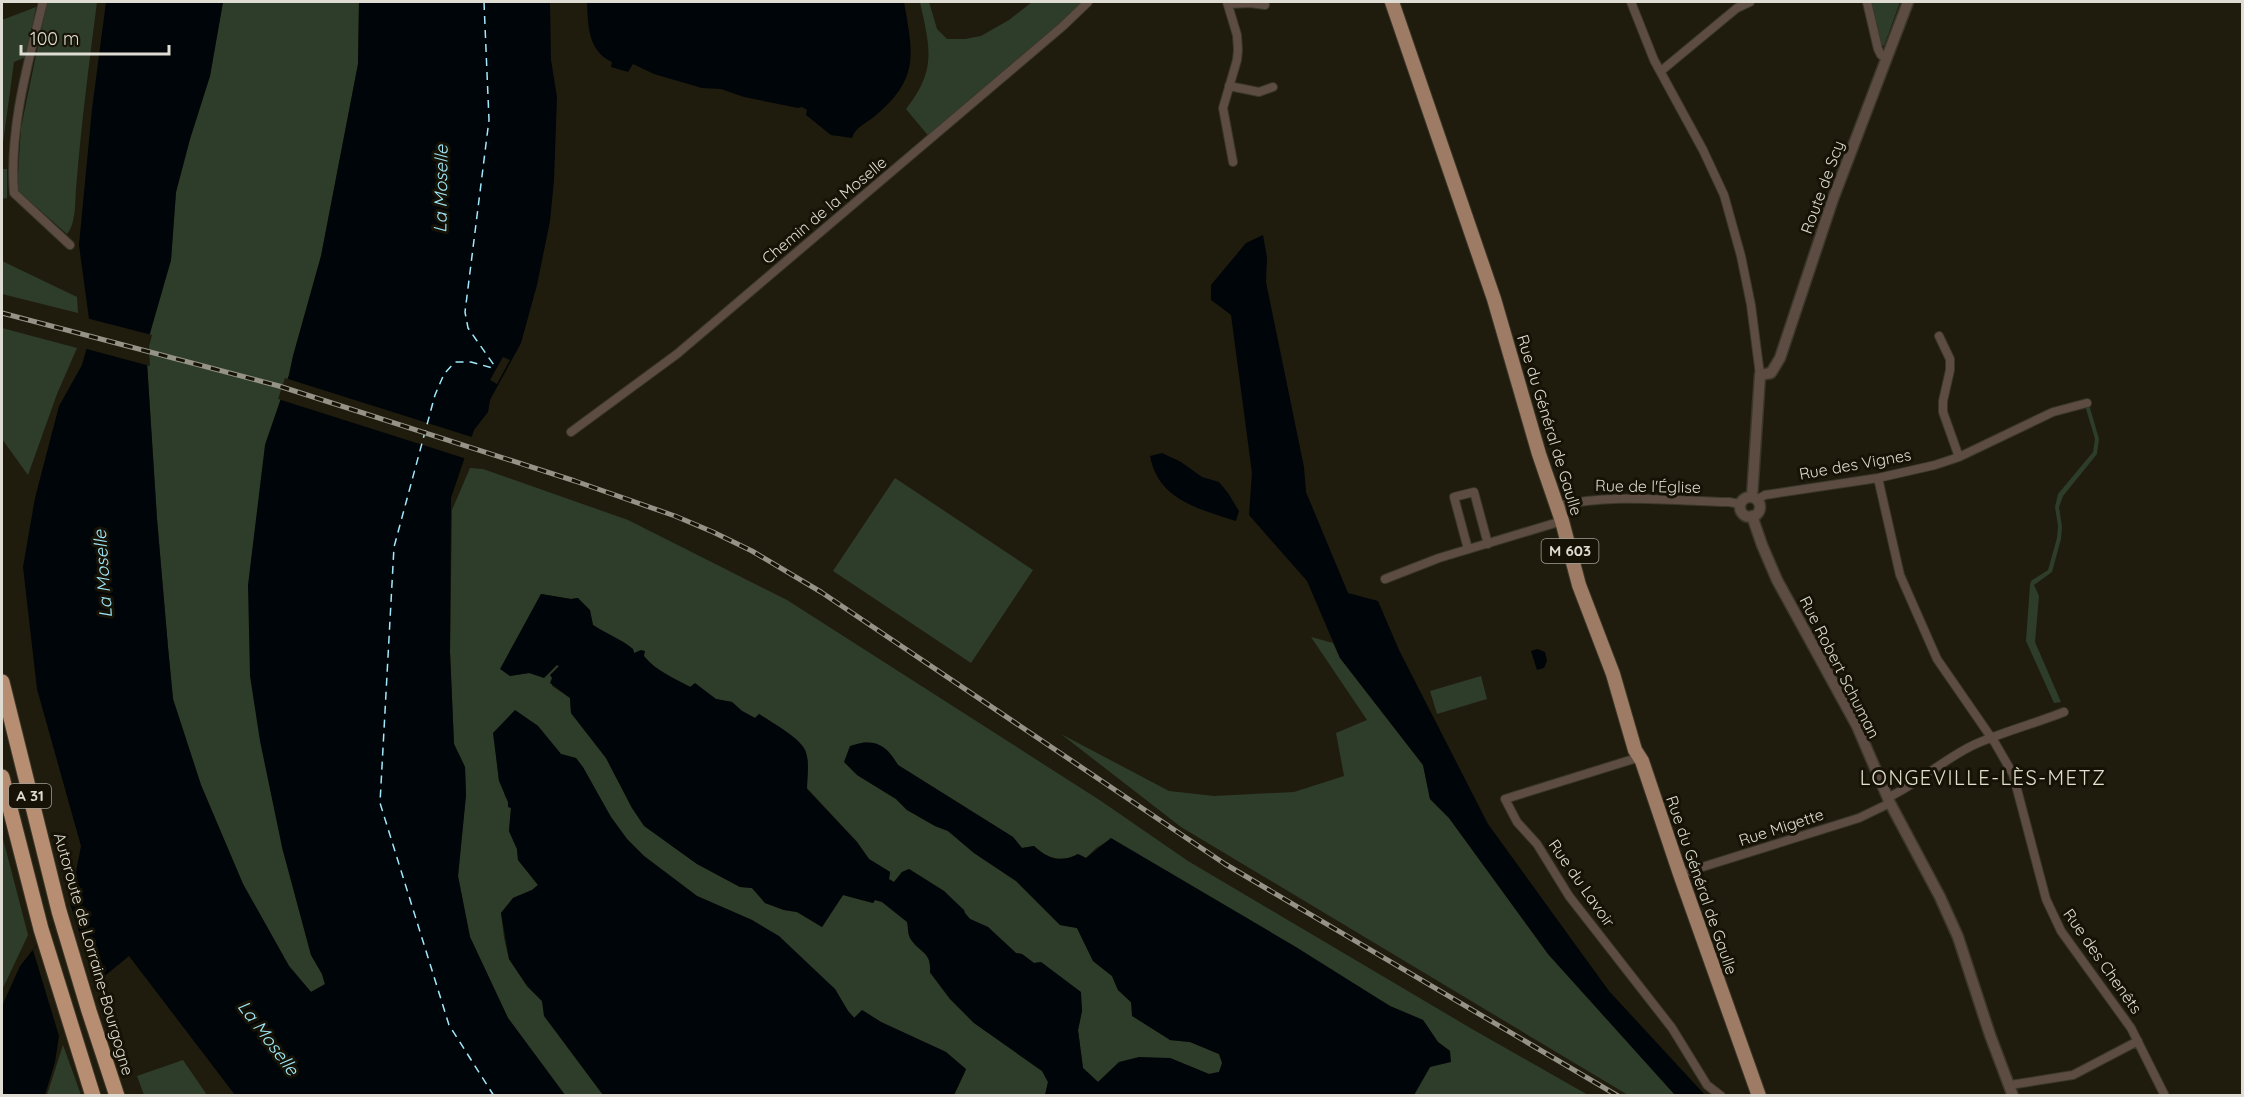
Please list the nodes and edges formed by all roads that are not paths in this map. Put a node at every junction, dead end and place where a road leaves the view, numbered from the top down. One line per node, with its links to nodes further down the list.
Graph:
1 (43, 2): 15 (street)
2 (1088, 2): 19 (street, Chemin de la Moselle)
3 (1392, 2): 24 (main road, Rue du Général de Gaulle / M 603)
4 (1631, 2): 11 (street)
5 (1750, 2): 11 (street)
6 (1867, 2): 10 (street)
7 (1908, 2): 10 (street, Route de Scy)
8 (1228, 3): 9 (street); 12 (street)
9 (1265, 5)
10 (1886, 57): 17 (street, Route de Scy)
11 (1660, 71): 17 (street)
12 (1228, 86): 13 (street); 14 (street)
13 (1272, 87)
14 (1233, 162)
15 (70, 244)
16 (1940, 336): 20 (street)
17 (1760, 375): 22 (street)
18 (2087, 404): 20 (street, Rue des Vignes)
19 (572, 432)
20 (1959, 457): 21 (street, Rue des Vignes)
21 (1878, 478): 22 (street, Rue des Vignes); 32 (street, Rue des Chenêts)
22 (1754, 499): 23 (street); 25 (street)
23 (1740, 504): 24 (street, Rue de l'Église); 25 (street)
24 (1557, 506): 26 (main road, Rue du Général de Gaulle / M 603)
25 (1752, 516): 35 (street, Rue Robert Schuman)
26 (1562, 521): 27 (street); 33 (main road, Rue du Général de Gaulle / M 603)
27 (1488, 544): 28 (street); 28 (street)
28 (1468, 549): 29 (street)
29 (1385, 579)
30 (2, 682): 40 (highway, Autoroute de Lorraine-Bourgogne / A 31)
31 (2064, 712): 32 (street, Rue Migette)
32 (1991, 739): 35 (street, Rue Migette); 37 (street, Rue des Chenêts)
33 (1640, 757): 36 (main road, Rue du Général de Gaulle / M 603); 41 (street, Rue du Lavoir)
34 (2, 777): 39 (highway, A 31)
35 (1889, 800): 36 (street, Rue Migette); 38 (street, Rue Robert Schuman)
36 (1680, 874): 42 (main road, Rue du Général de Gaulle / M 603)
37 (2138, 1041): 38 (street); 43 (street, Rue des Chenêts)
38 (2012, 1090)
39 (93, 1095)
40 (117, 1095)
41 (1721, 1095)
42 (1759, 1095)
43 (2165, 1095)

